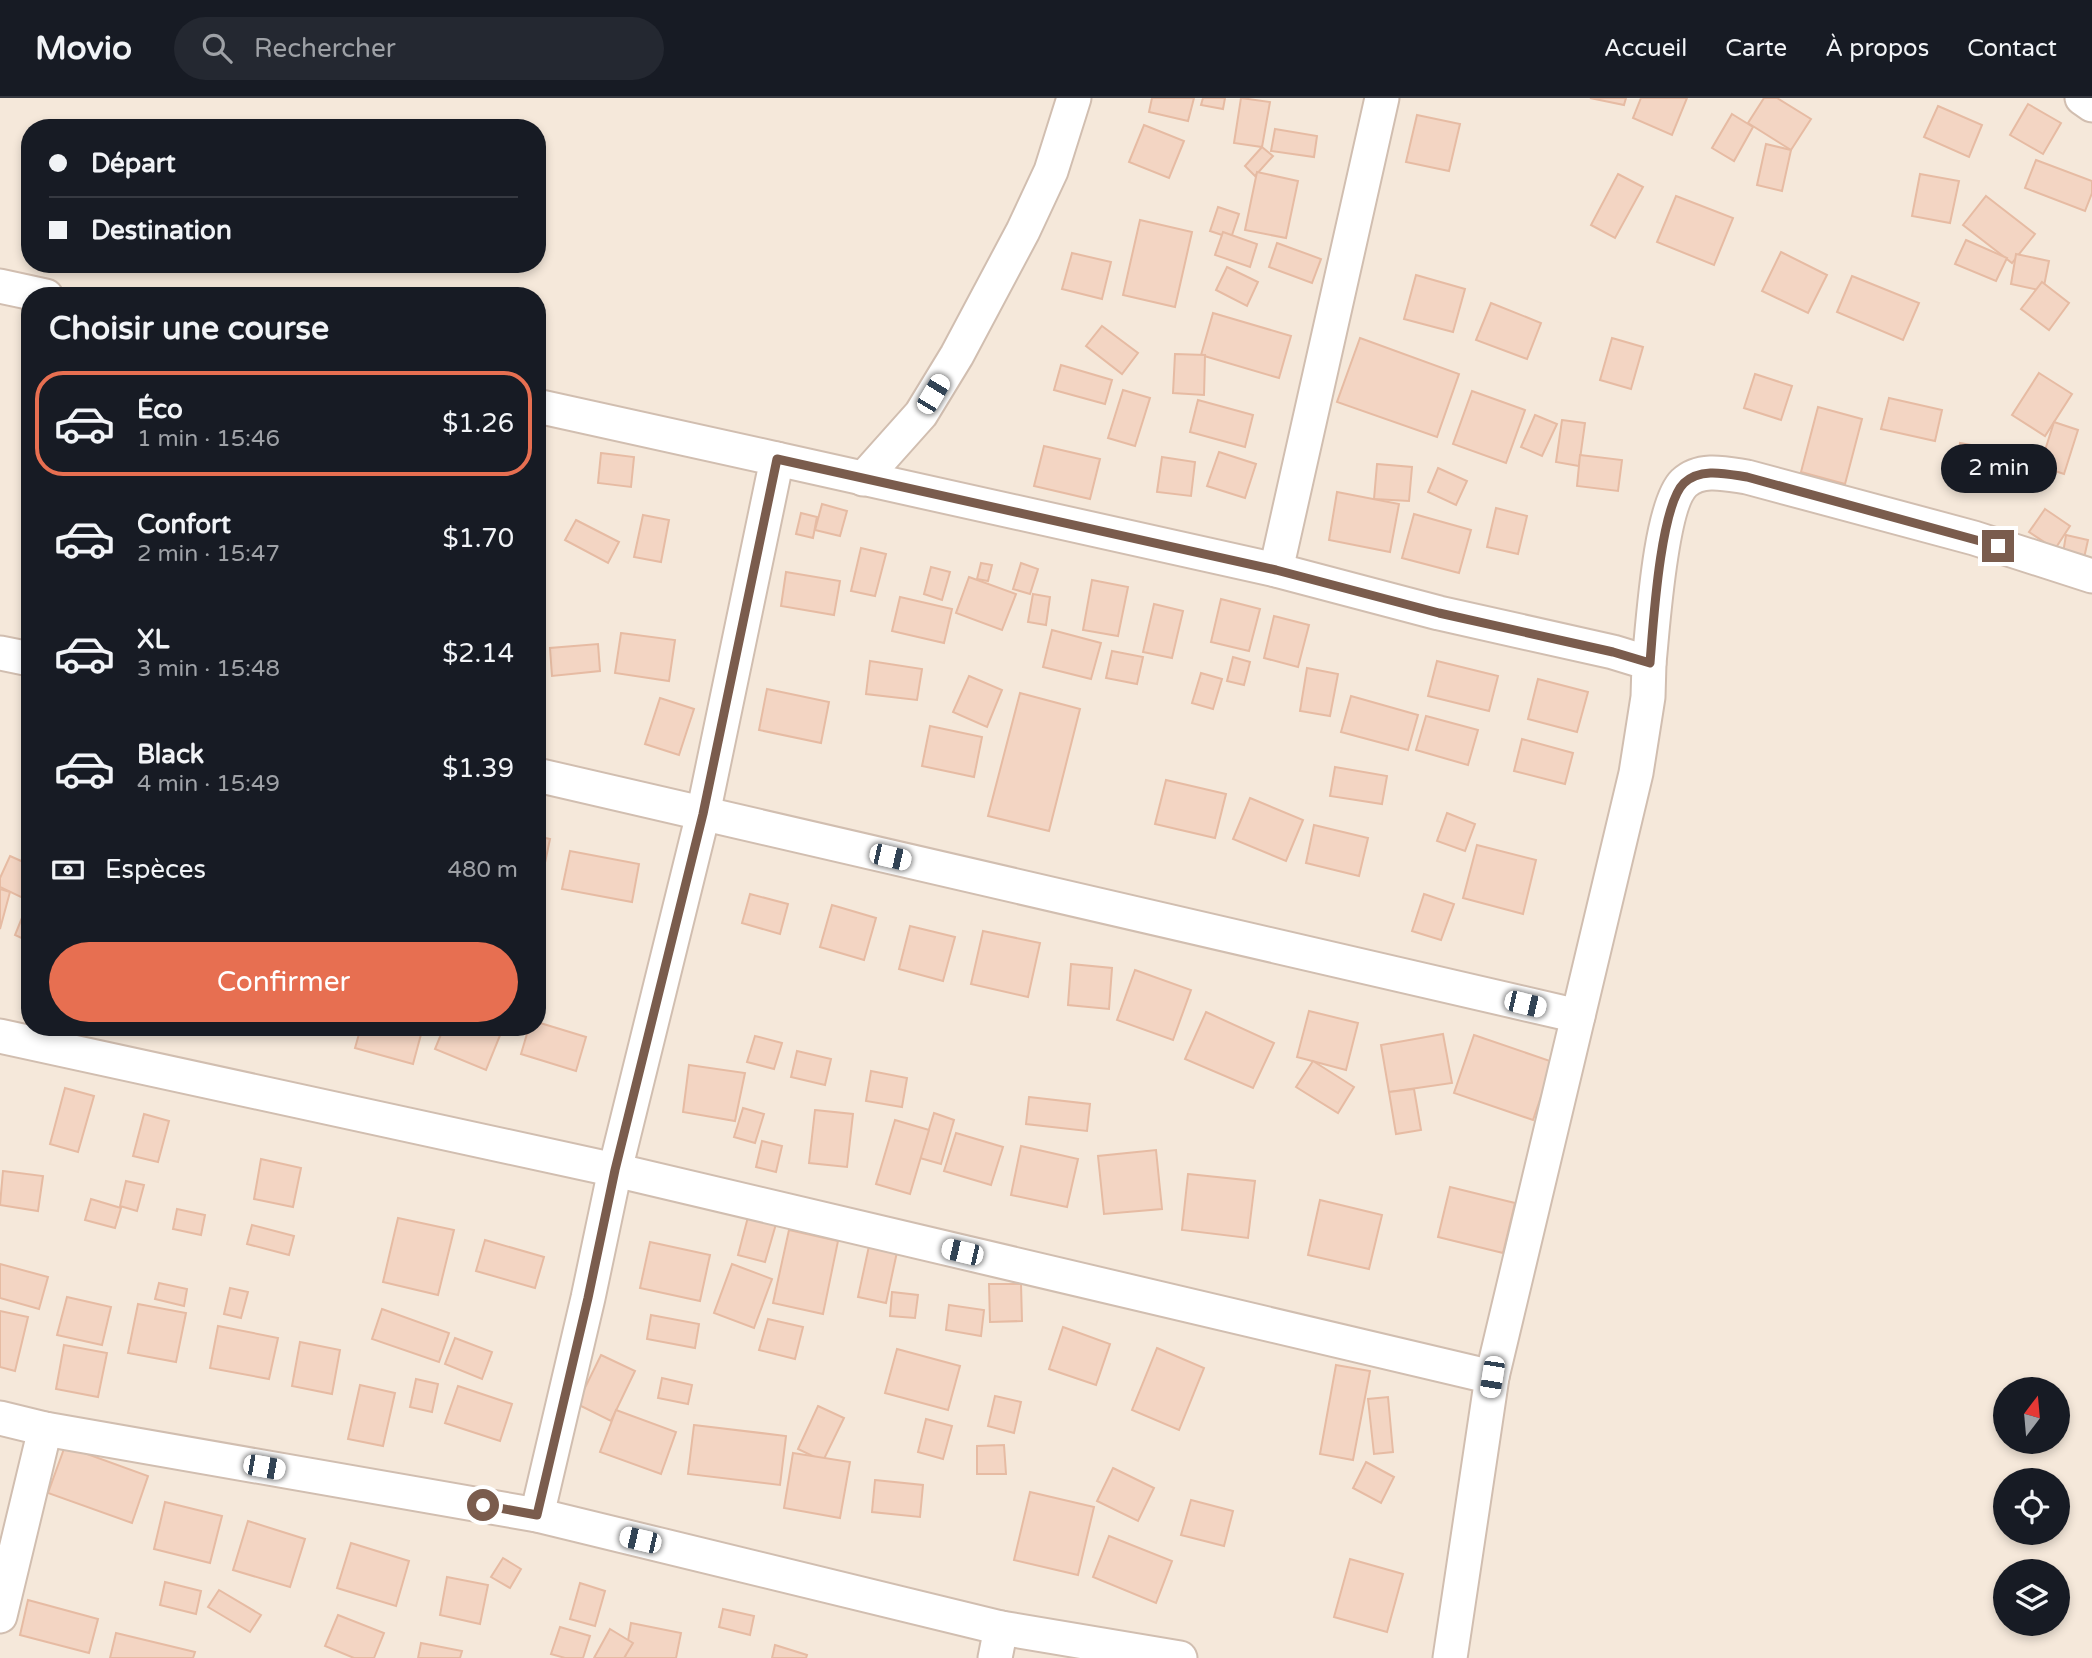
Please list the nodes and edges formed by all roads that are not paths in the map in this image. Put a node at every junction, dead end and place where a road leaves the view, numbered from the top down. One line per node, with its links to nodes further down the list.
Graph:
1 (1074, 98): 9 (street)
2 (1382, 98): 10 (street)
3 (2081, 98): 4 (street)
4 (2092, 105)
5 (0, 286): 6 (street)
6 (21, 291)
7 (546, 408): 8 (street)
8 (777, 459): 9 (street); 16 (street)
9 (863, 479): 10 (street)
10 (1276, 570): 14 (street)
11 (2092, 576): 14 (street)
12 (0, 653): 13 (street)
13 (21, 657)
14 (1650, 663): 17 (street)
15 (546, 777): 16 (street)
16 (703, 814): 17 (street); 19 (street)
17 (1578, 1016): 20 (street)
18 (0, 1036): 19 (street)
19 (615, 1170): 20 (street); 23 (street)
20 (1492, 1377): 27 (street)
21 (0, 1418): 22 (street)
22 (45, 1429): 23 (street); 24 (street)
23 (537, 1515): 25 (street)
24 (0, 1616)
25 (998, 1643): 26 (street)
26 (1180, 1658)
27 (1450, 1658)

